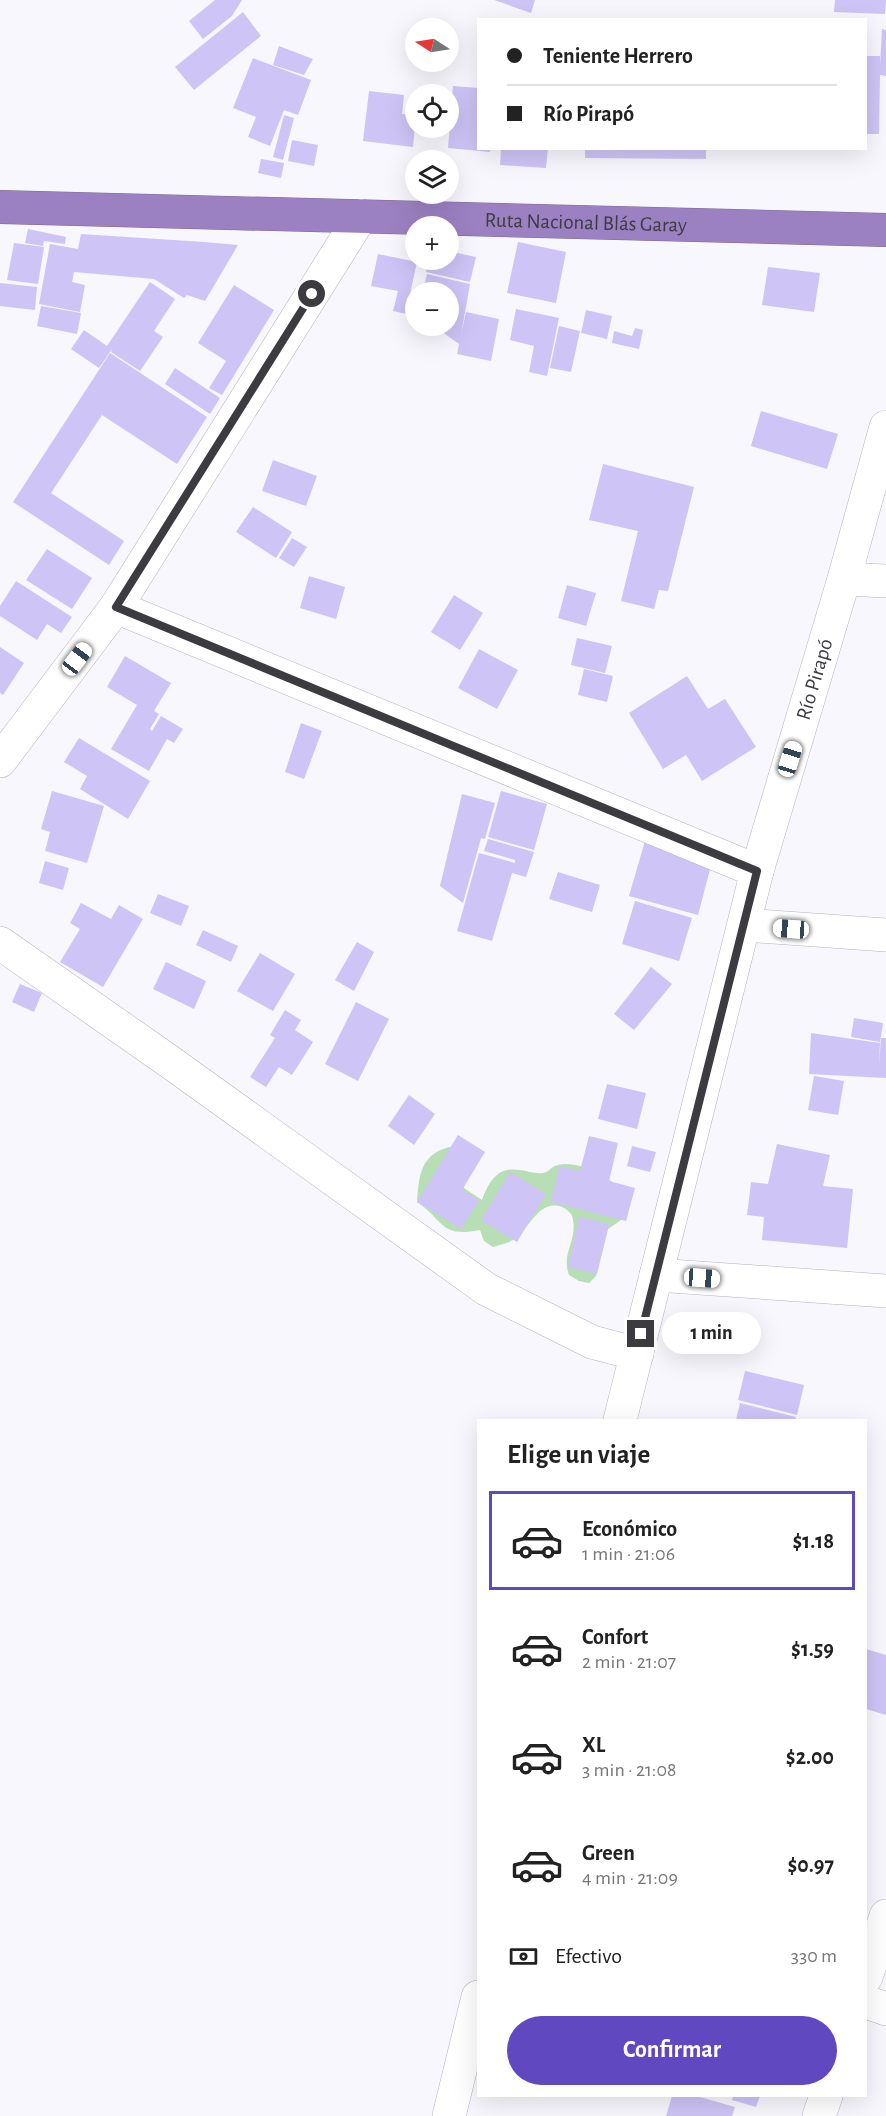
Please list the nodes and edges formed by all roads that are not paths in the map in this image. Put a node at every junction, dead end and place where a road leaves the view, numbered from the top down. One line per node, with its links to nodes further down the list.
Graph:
1 (0, 207): 2 (highway, Ruta Nacional Blás Garay)
2 (361, 216): 3 (highway, Ruta Nacional Blás Garay); 7 (street)
3 (886, 230)
4 (886, 427): 5 (street, Río Pirapó)
5 (844, 579): 6 (street); 9 (street, Río Pirapó)
6 (886, 581)
7 (116, 607): 8 (street); 9 (street)
8 (0, 761)
9 (757, 871): 10 (street, Río Pirapó)
10 (744, 925): 11 (street); 13 (street, Río Pirapó)
11 (886, 935)
12 (0, 943): 15 (street)
13 (656, 1275): 14 (street); 15 (street, Río Pirapó)
14 (886, 1291)
15 (637, 1354): 16 (street, Río Pirapó)
16 (620, 1419)
17 (886, 1916): 18 (street)
18 (867, 1974)
19 (477, 2000): 23 (street)
20 (867, 2002): 21 (street)
21 (886, 2009)
22 (826, 2097): 24 (street)
23 (449, 2116)
24 (819, 2116)

